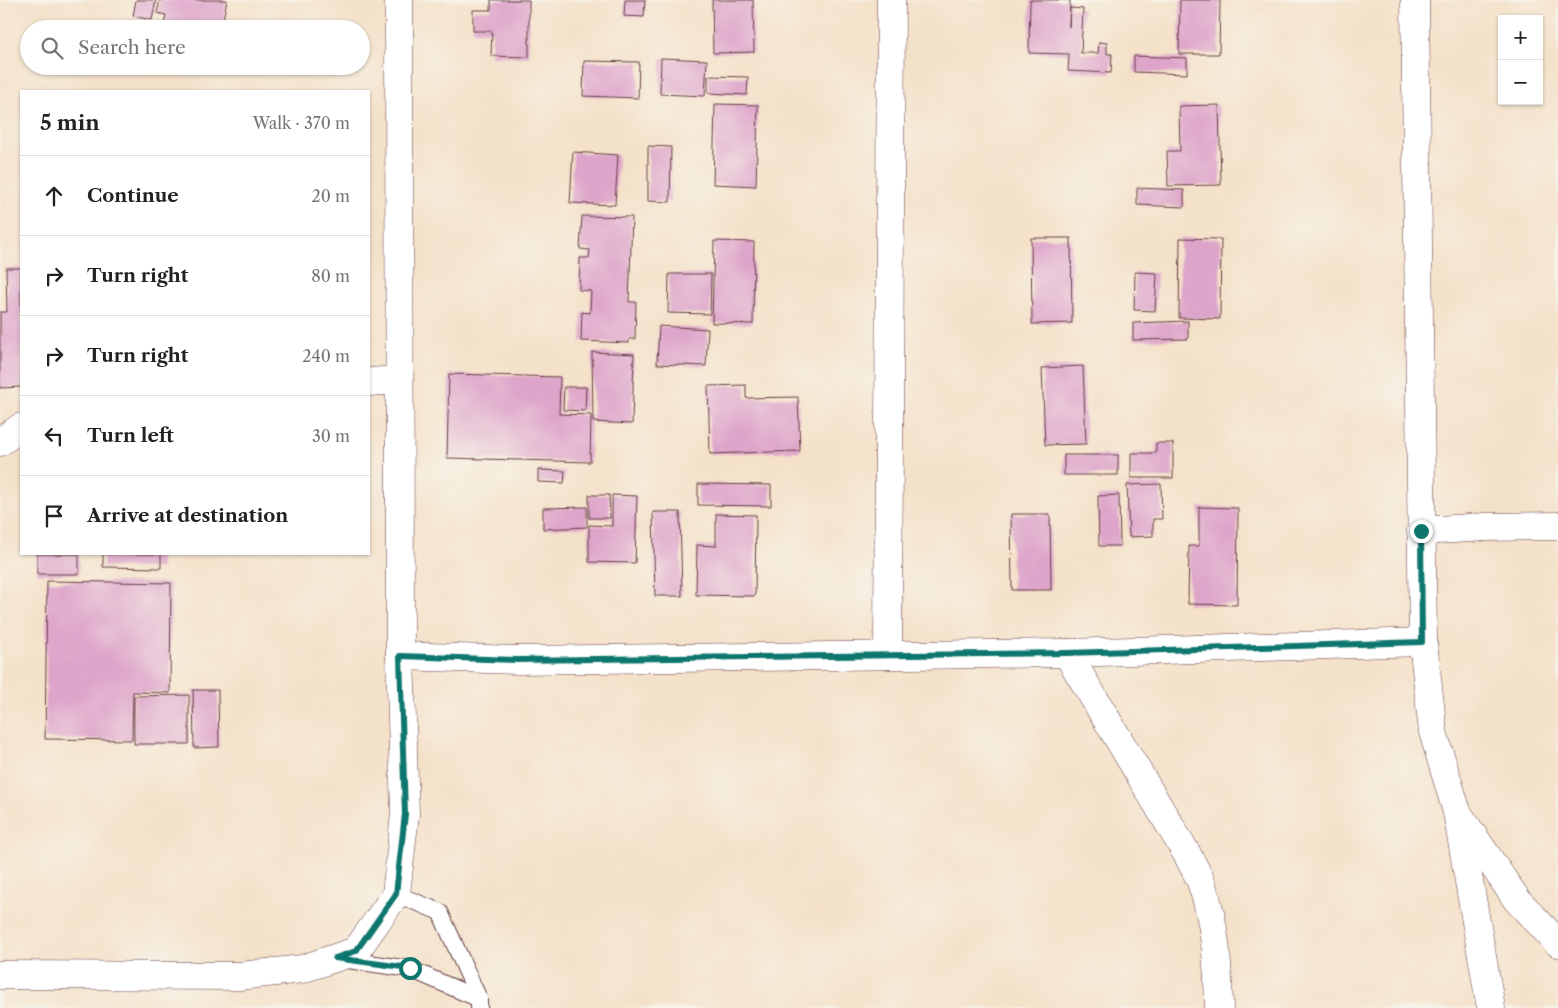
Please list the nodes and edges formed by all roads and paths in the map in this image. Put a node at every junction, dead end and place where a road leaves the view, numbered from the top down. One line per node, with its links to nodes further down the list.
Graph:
1 (399, 0): 4 (street)
2 (891, 0): 12 (street)
3 (1415, 0): 9 (street)
4 (399, 380): 5 (street); 13 (street)
5 (370, 382)
6 (20, 428): 7 (street)
7 (0, 442)
8 (1558, 526): 9 (street)
9 (1421, 531): 10 (street)
10 (1422, 642): 11 (street); 14 (street)
11 (1067, 653): 12 (street); 20 (street)
12 (888, 655): 13 (street)
13 (400, 656): 15 (street)
14 (1457, 812): 16 (street); 21 (street)
15 (396, 894): 17 (street); 19 (lane)
16 (1558, 943)
17 (335, 958): 18 (street); 19 (lane)
18 (0, 975)
19 (479, 1004)
20 (1219, 1008)
21 (1490, 1008)

